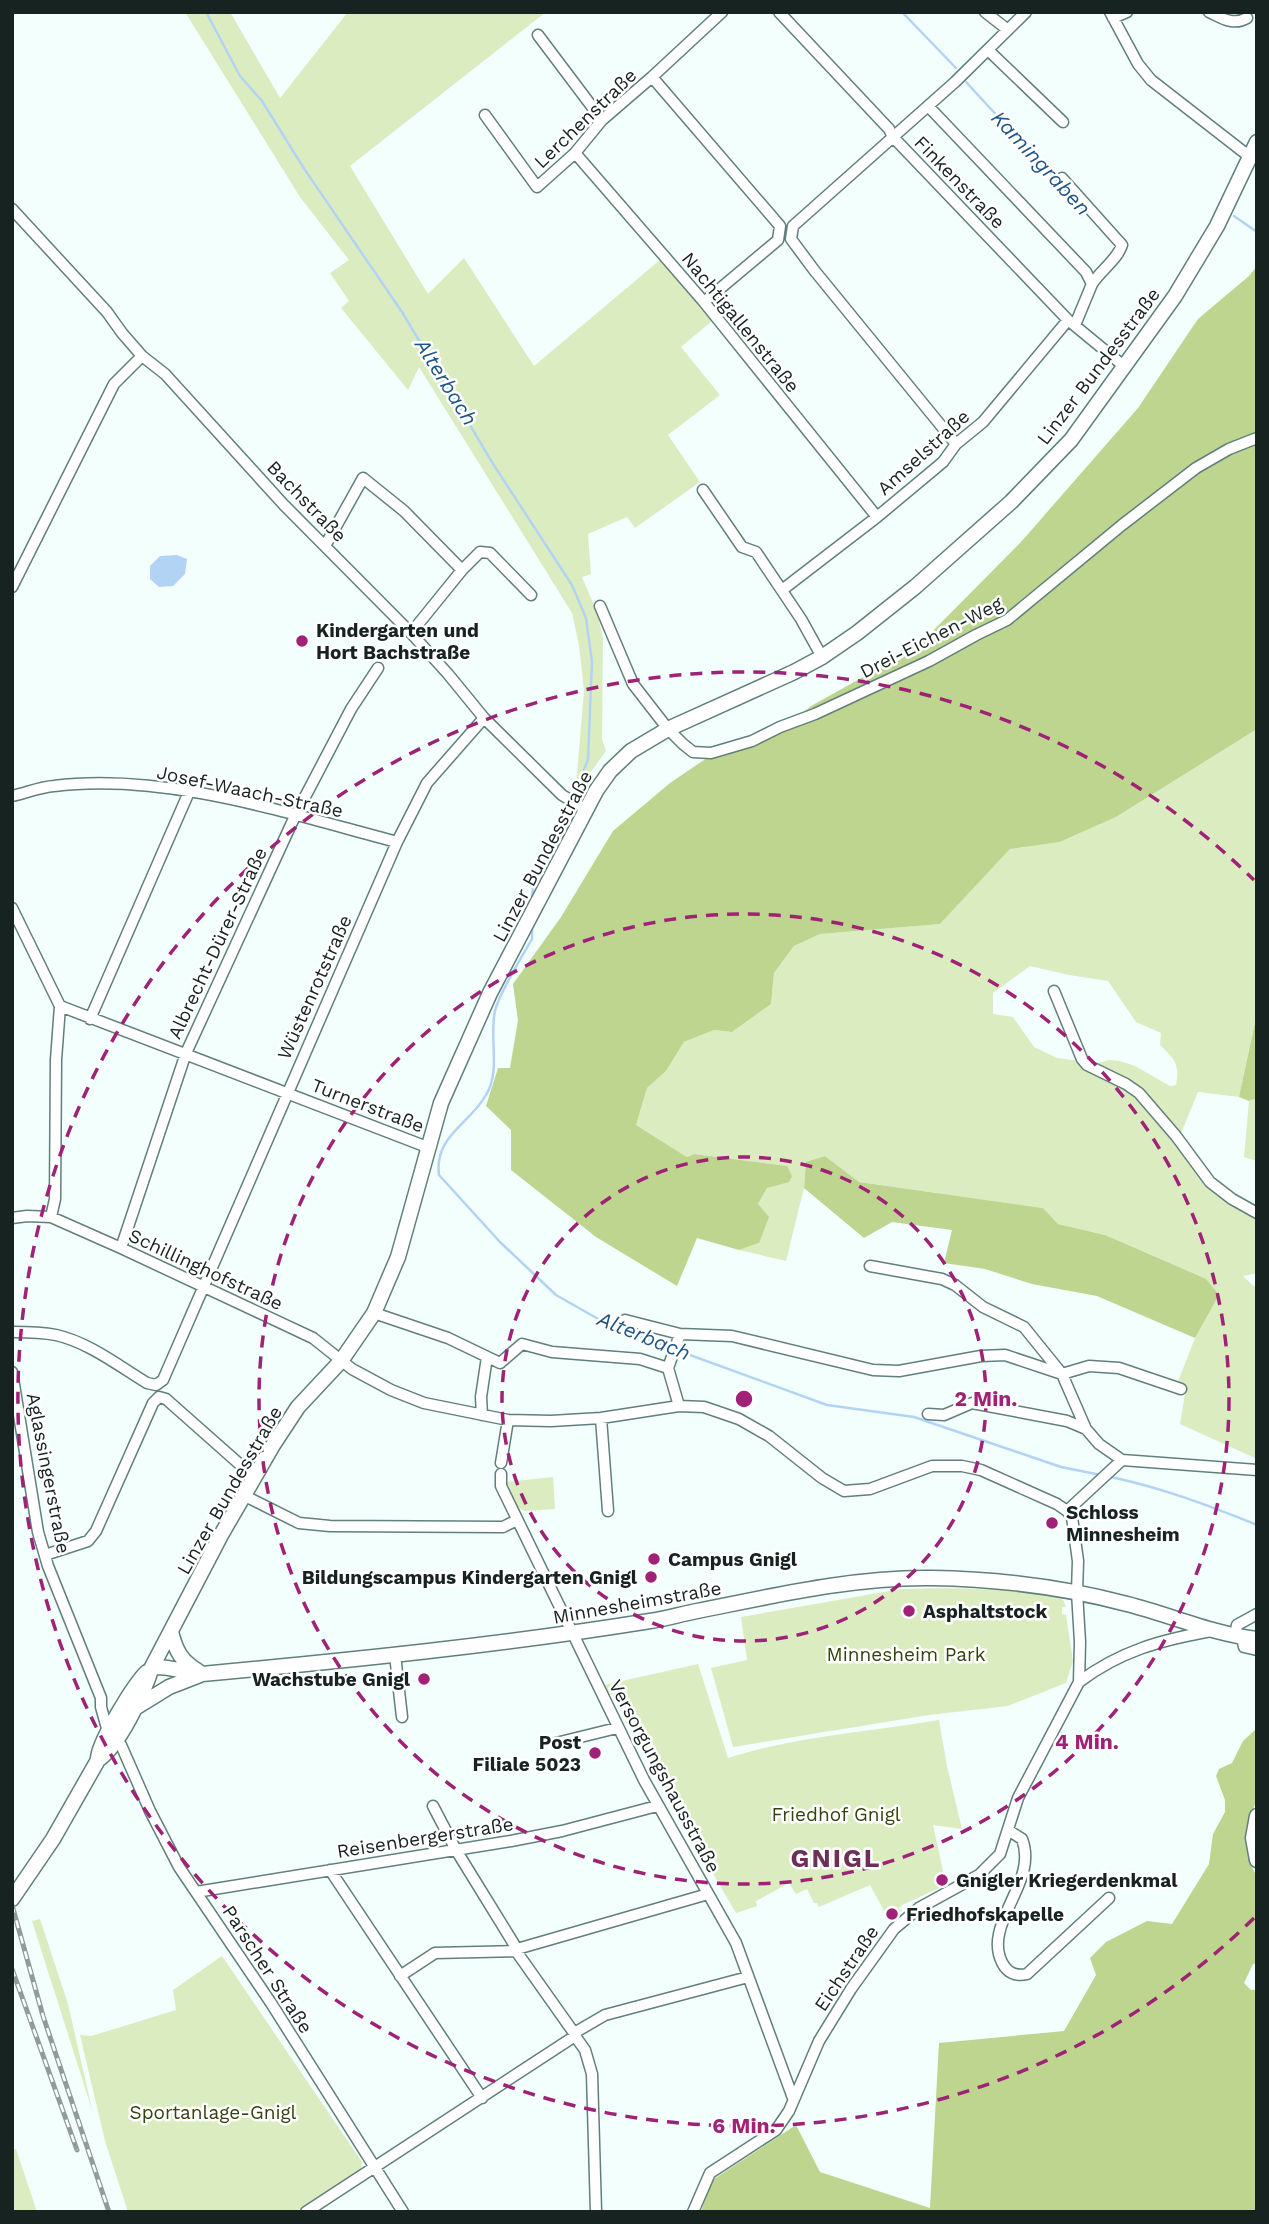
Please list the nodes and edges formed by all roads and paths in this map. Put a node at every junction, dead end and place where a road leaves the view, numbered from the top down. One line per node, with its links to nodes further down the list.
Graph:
1 (722, 12): 12 (street, Lerchenstraße)
2 (779, 12): 17 (street, Finkenstraße)
3 (985, 12): 9 (street)
4 (1026, 12): 9 (street)
5 (1127, 12): 7 (street)
6 (1209, 12): 8 (street)
7 (1111, 15): 20 (street)
8 (1247, 18)
9 (1008, 30): 11 (street)
10 (538, 35): 15 (street)
11 (988, 50): 13 (street); 16 (street)
12 (652, 77): 15 (street, Lerchenstraße); 24 (street)
13 (928, 106): 17 (street); 23 (street)
14 (485, 115): 19 (street, Lerchenstraße)
15 (602, 120): 19 (street, Lerchenstraße)
16 (1063, 122)
17 (893, 137): 25 (street, Finkenstraße); 29 (street)
18 (1257, 142): 20 (main road, Linzer Bundesstraße)
19 (575, 153): 24 (street, Nachtigallenstraße)
20 (1250, 157): 27 (main road, Linzer Bundesstraße)
21 (1062, 178): 23 (street, Amselstraße)
22 (12, 209): 26 (street, Bachstraße)
23 (1092, 284): 25 (street, Amselstraße)
24 (704, 302): 31 (street, Nachtigallenstraße)
25 (1071, 322): 27 (street, Finkenstraße); 29 (street, Amselstraße)
26 (142, 356): 32 (street, Bachstraße); 34 (street)
27 (1125, 367): 39 (main road, Linzer Bundesstraße)
28 (1257, 438): 42 (street, Drei-Eichen-Weg)
29 (956, 444): 31 (street, Amselstraße)
30 (703, 490): 35 (street)
31 (877, 517): 35 (street, Amselstraße)
32 (325, 546): 33 (street); 38 (street, Bachstraße)
33 (462, 570): 36 (street); 38 (street)
34 (12, 587)
35 (782, 590): 39 (street)
36 (531, 595)
37 (600, 606): 42 (street)
38 (411, 633): 41 (street, Bachstraße)
39 (822, 657): 42 (main road, Linzer Bundesstraße)
40 (378, 668): 46 (street, Albrecht-Dürer-Straße)
41 (484, 718): 45 (street, Bachstraße); 47 (street, Wüstenrotstraße)
42 (668, 729): 45 (main road, Linzer Bundesstraße)
43 (189, 792): 44 (street, Josef-Waach-Straße); 46 (street, Josef-Waach-Straße); 51 (street)
44 (12, 796)
45 (585, 809): 54 (main road, Linzer Bundesstraße)
46 (295, 816): 47 (street, Josef-Waach-Straße); 52 (street, Albrecht-Dürer-Straße)
47 (397, 842): 53 (street, Wüstenrotstraße)
48 (12, 908): 50 (street)
49 (1054, 990): 55 (street)
50 (60, 1006): 51 (street, Turnerstraße); 56 (street)
51 (90, 1018): 52 (street, Turnerstraße)
52 (186, 1053): 53 (street, Turnerstraße); 58 (street, Albrecht-Dürer-Straße)
53 (287, 1092): 54 (street, Turnerstraße); 60 (street, Wüstenrotstraße)
54 (427, 1147): 61 (main road, Linzer Bundesstraße)
55 (1257, 1213)
56 (51, 1217): 57 (street, Schillinghofstraße); 58 (street, Schillinghofstraße)
57 (12, 1218)
58 (121, 1248): 60 (street, Schillinghofstraße)
59 (870, 1266): 69 (street)
60 (202, 1287): 63 (street, Wüstenrotstraße); 66 (street, Schillinghofstraße)
61 (374, 1313): 65 (street); 66 (main road, Linzer Bundesstraße)
62 (625, 1320): 64 (street)
63 (12, 1332)
64 (678, 1338): 67 (street); 69 (street)
65 (487, 1357): 67 (street); 73 (street)
66 (341, 1360): 73 (street, Schillinghofstraße); 79 (main road, Linzer Bundesstraße)
67 (668, 1368): 71 (street)
68 (12, 1371): 84 (street, Aglassingerstraße)
69 (1062, 1374): 70 (street); 76 (street)
70 (1181, 1389)
71 (678, 1406): 74 (street, Schillinghofstraße); 82 (street, Schillinghofstraße)
72 (928, 1414): 76 (street)
73 (482, 1415): 75 (street, Schillinghofstraße)
74 (601, 1418): 75 (street, Schillinghofstraße); 81 (street)
75 (508, 1420): 83 (street, Versorgungshausstraße)
76 (1086, 1429): 77 (street)
77 (1122, 1460): 78 (street); 82 (street)
78 (1257, 1469)
79 (254, 1477): 80 (main road, Linzer Bundesstraße); 84 (street)
80 (243, 1495): 83 (street); 88 (main road, Linzer Bundesstraße)
81 (608, 1511)
82 (1068, 1511): 85 (street, Eichstraße)
83 (517, 1520): 89 (street, Versorgungshausstraße)
84 (45, 1555): 97 (street, Aglassingerstraße)
85 (1077, 1592): 87 (main road, Minnesheimstraße); 89 (main road, Minnesheimstraße); 95 (street, Eichstraße)
86 (1257, 1614): 90 (street)
87 (1214, 1630): 90 (main road, Minnesheimstraße); 95 (street, Eichstraße)
88 (171, 1632): 93 (main road, Linzer Bundesstraße); 94 (main road)
89 (572, 1633): 92 (main road, Minnesheimstraße); 100 (street, Versorgungshausstraße)
90 (1245, 1637): 91 (street)
91 (1257, 1650)
92 (395, 1654): 94 (main road, Minnesheimstraße); 99 (street)
93 (152, 1668): 94 (main road, Minnesheimstraße); 96 (main road); 98 (main road, Linzer Bundesstraße)
94 (202, 1674): 96 (main road, Minnesheimstraße)
95 (1079, 1682): 106 (street, Eichstraße)
96 (169, 1687): 98 (main road, Minnesheimstraße)
97 (101, 1698): 98 (street); 101 (street, Aglassingerstraße)
98 (129, 1708): 101 (main road, Linzer Bundesstraße)
99 (402, 1717)
100 (617, 1728): 102 (street); 104 (street, Versorgungshausstraße)
101 (111, 1737): 110 (street, Parscher Straße); 113 (main road, Linzer Bundesstraße)
102 (556, 1743)
103 (433, 1806): 107 (street)
104 (657, 1806): 107 (street, Reisenbergerstraße); 111 (street, Versorgungshausstraße)
105 (1257, 1816): 108 (main road)
106 (1008, 1830): 112 (street); 118 (street, Eichstraße)
107 (456, 1850): 109 (street, Reisenbergerstraße); 111 (street)
108 (1257, 1860)
109 (330, 1870): 110 (street, Reisenbergerstraße); 114 (street)
110 (196, 1892): 119 (street, Parscher Straße)
111 (708, 1894): 115 (street, Versorgungshausstraße)
112 (1109, 1898)
113 (12, 1899)
114 (400, 1976): 116 (street); 117 (street)
115 (748, 1977): 116 (street); 118 (street, Versorgungshausstraße)
116 (575, 2034): 117 (street); 122 (street)
117 (482, 2098): 119 (street)
118 (793, 2098): 123 (street, Eichstraße)
119 (375, 2168): 120 (street); 121 (street, Parscher Straße)
120 (306, 2212)
121 (403, 2212)
122 (596, 2212)
123 (693, 2212)

